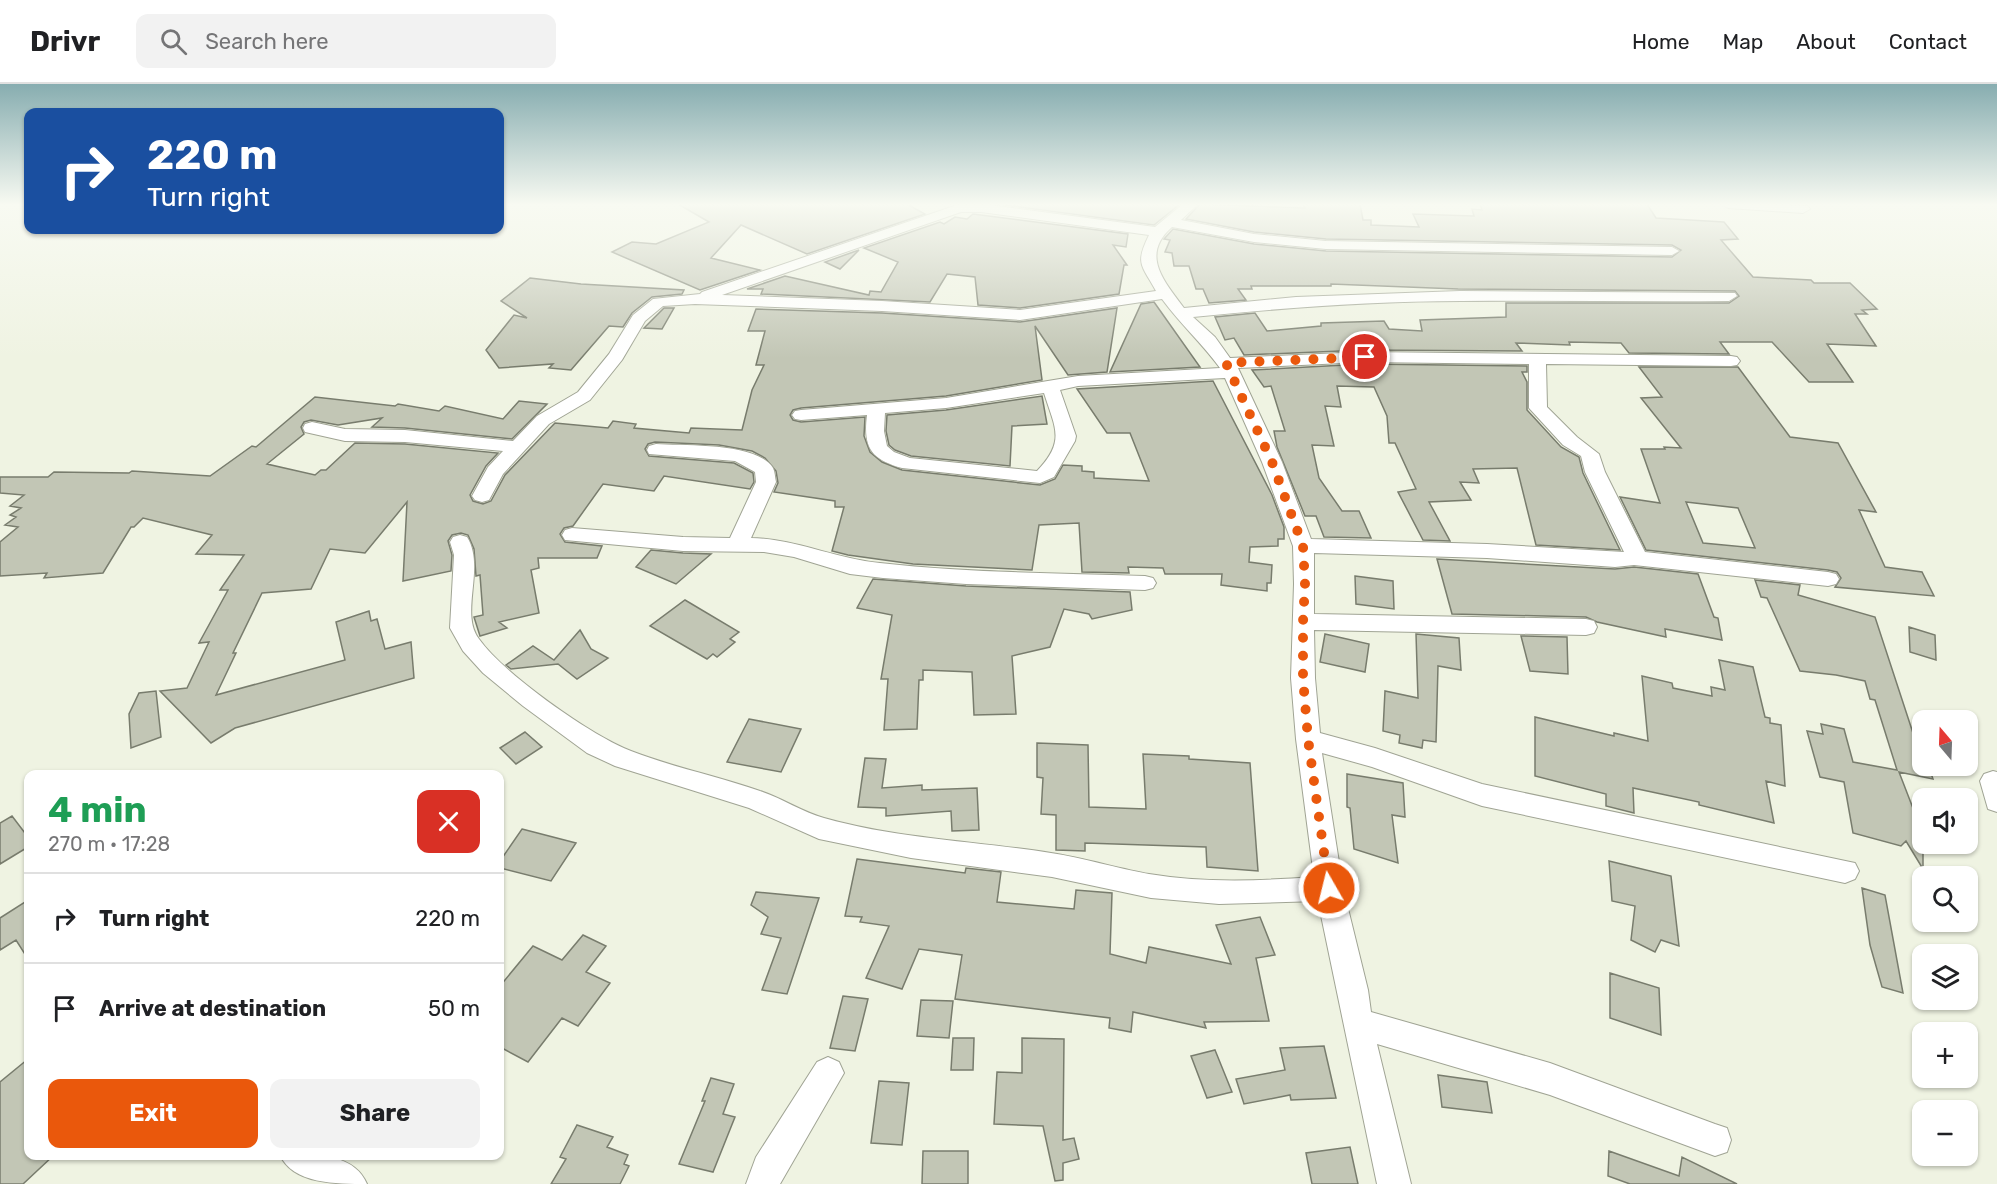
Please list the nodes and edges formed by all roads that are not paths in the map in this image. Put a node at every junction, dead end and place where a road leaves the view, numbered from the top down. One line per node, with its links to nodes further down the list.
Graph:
1 (820, 255): 5 (street)
2 (1147, 255): 3 (street)
3 (1166, 294): 5 (street); 6 (street)
4 (1729, 296): 6 (street)
5 (695, 299): 14 (street)
6 (1180, 313): 9 (street)
7 (1537, 360): 8 (street); 9 (street); 21 (street)
8 (1731, 361)
9 (1229, 367): 10 (street); 20 (street)
10 (1050, 386): 11 (street); 11 (street)
11 (877, 409): 12 (street)
12 (801, 416)
13 (312, 428): 14 (street)
14 (517, 447): 16 (street)
15 (656, 450): 19 (street)
16 (482, 496)
17 (573, 535): 19 (street)
18 (460, 542): 28 (street)
19 (738, 543): 23 (street)
20 (1303, 546): 21 (street); 24 (street)
21 (1634, 558): 22 (street)
22 (1828, 579)
23 (1146, 583)
24 (1303, 622): 25 (street); 26 (street)
25 (1586, 627)
26 (1308, 739): 27 (street); 28 (street)
27 (1845, 871)
28 (1329, 888): 29 (street)
29 (1357, 1023): 31 (street); 35 (street)
30 (828, 1073): 34 (street)
31 (1715, 1140)
32 (305, 1160): 33 (street)
33 (350, 1184)
34 (762, 1184)
35 (1394, 1184)

